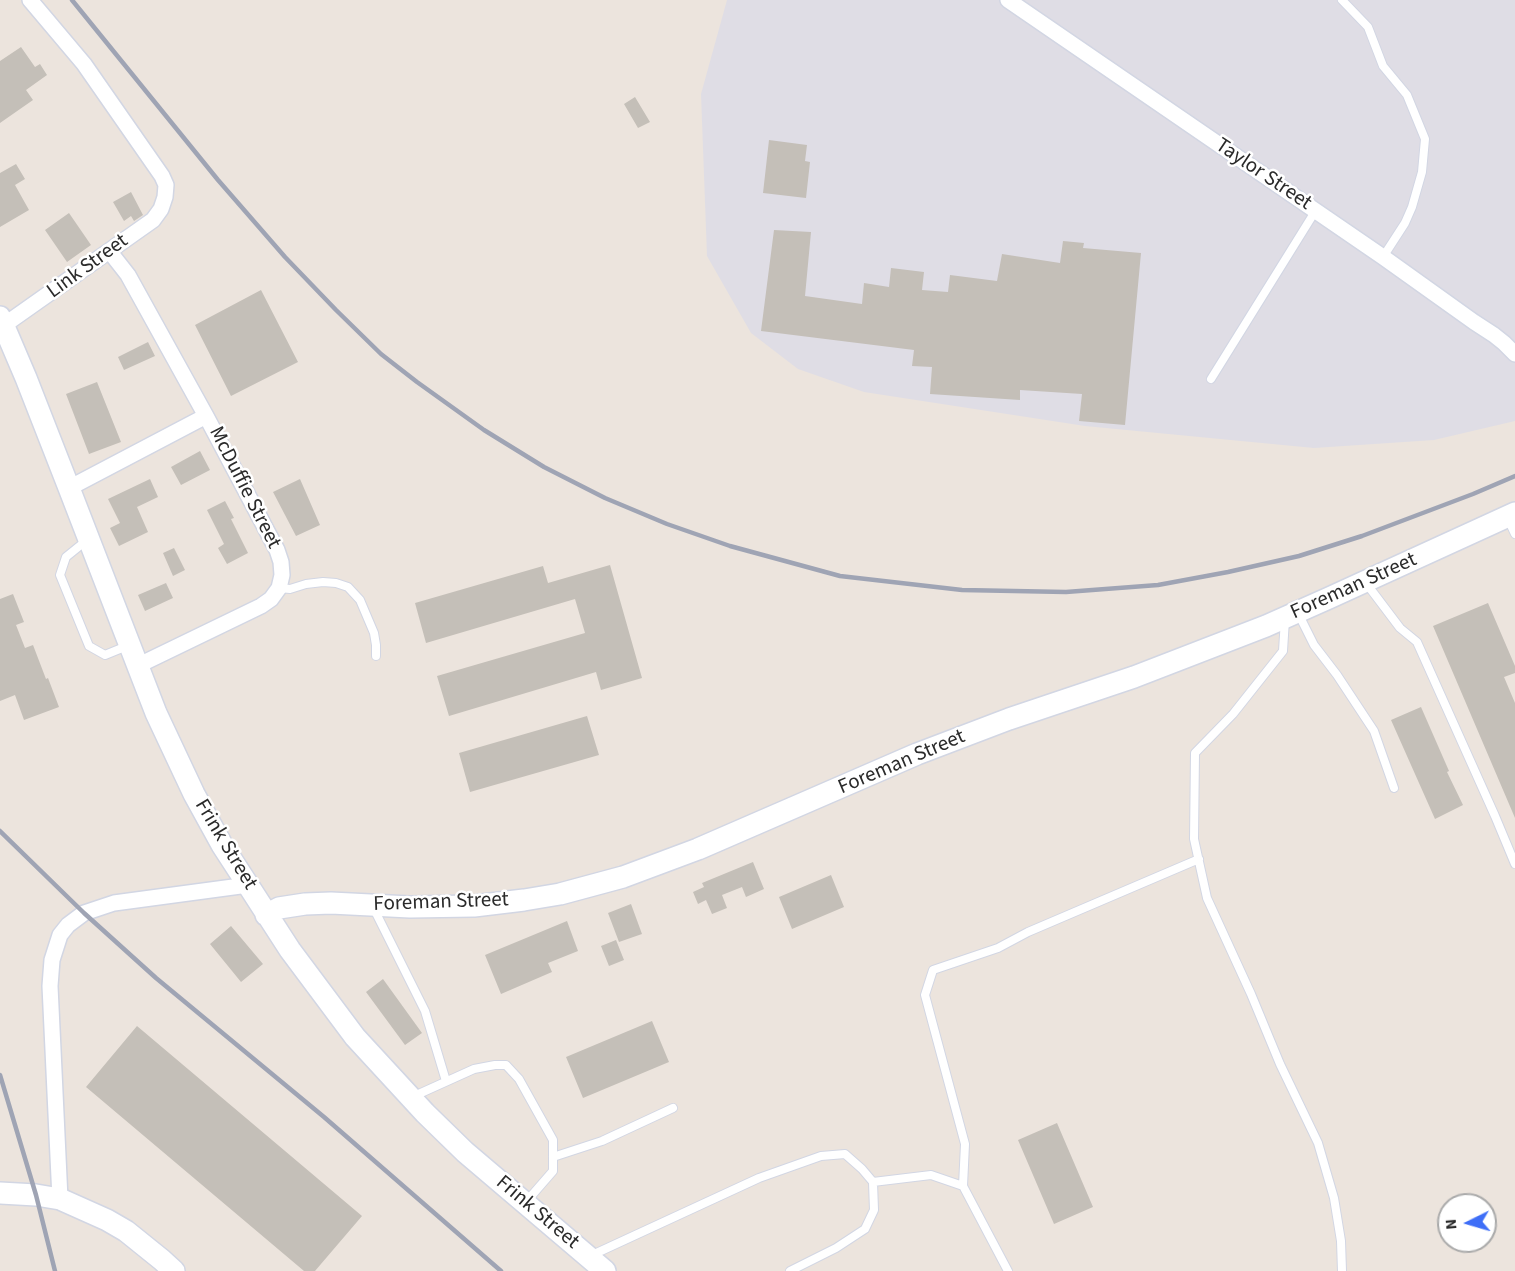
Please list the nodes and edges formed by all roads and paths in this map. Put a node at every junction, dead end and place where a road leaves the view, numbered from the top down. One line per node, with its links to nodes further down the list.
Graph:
1 (30, 0): 5 (street, Link Street)
2 (1342, 0): 6 (lane)
3 (1012, 1): 4 (street, Taylor Street)
4 (1316, 210): 6 (street, Taylor Street); 9 (lane)
5 (110, 252): 7 (street, Link Street); 10 (street, McDuffie Street)
6 (1383, 257): 8 (street, Taylor Street)
7 (1, 324): 11 (street, Frink Street)
8 (1515, 354)
9 (1211, 379)
10 (207, 416): 11 (street); 15 (street, McDuffie Street)
11 (69, 488): 13 (street, Frink Street)
12 (1512, 521): 14 (street, Foreman Street)
13 (88, 539): 17 (street, Frink Street); 17 (lane)
14 (1365, 581): 16 (street, Foreman Street); 22 (lane)
15 (279, 588): 18 (lane); 19 (street)
16 (1291, 615): 20 (lane); 21 (lane); 24 (street, Foreman Street)
17 (130, 645): 19 (street, Frink Street)
18 (376, 656)
19 (137, 666): 23 (street, Frink Street)
20 (1394, 788)
21 (1199, 859): 31 (lane); 40 (lane)
22 (1515, 864)
23 (248, 885): 25 (street, Frink Street); 33 (street)
24 (373, 906): 25 (street, Foreman Street); 26 (lane)
25 (267, 915): 27 (street, Frink Street)
26 (446, 1082): 27 (lane); 29 (lane)
27 (411, 1098): 34 (street, Frink Street)
28 (673, 1108): 29 (lane)
29 (553, 1157): 34 (lane)
30 (873, 1182): 31 (lane); 35 (lane); 38 (lane)
31 (963, 1186): 39 (lane)
32 (0, 1193): 33 (street)
33 (60, 1199): 36 (street)
34 (525, 1203): 35 (street, Frink Street)
35 (588, 1256): 37 (street, Frink Street)
36 (174, 1271)
37 (605, 1271)
38 (790, 1271)
39 (1008, 1271)
40 (1342, 1271)

